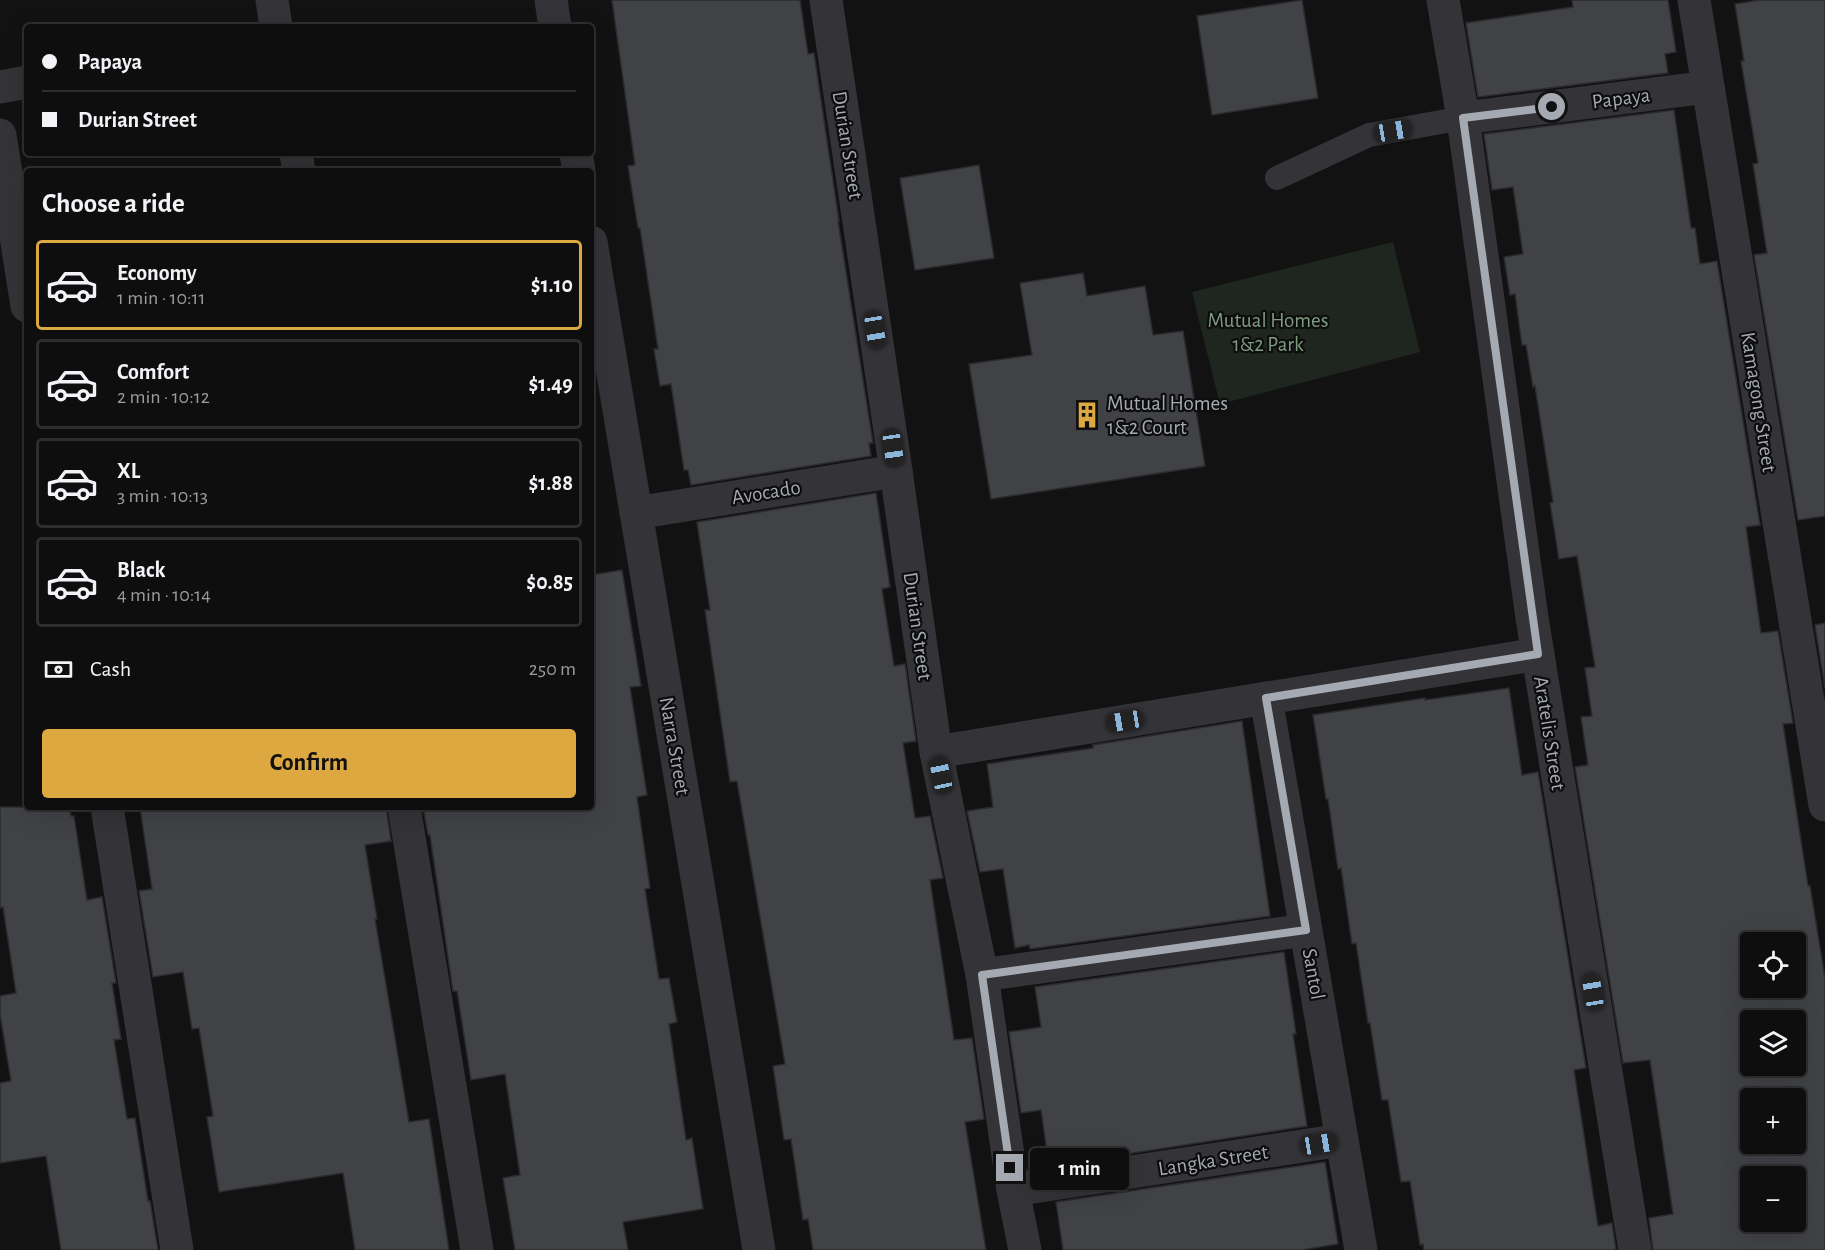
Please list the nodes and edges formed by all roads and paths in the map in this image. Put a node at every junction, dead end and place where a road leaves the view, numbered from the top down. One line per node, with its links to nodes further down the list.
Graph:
1 (272, 0): 6 (street)
2 (551, 0): 7 (street)
3 (826, 0): 16 (street, Durian Street)
4 (1443, 0): 11 (street, Aratelis Street)
5 (1694, 0): 10 (street, Kamagong Street)
6 (276, 24)
7 (555, 24)
8 (24, 83): 9 (street)
9 (0, 87)
10 (1708, 87): 11 (street, Papaya); 21 (street, Kamagong Street)
11 (1463, 118): 13 (lane); 18 (street, Aratelis Street)
12 (0, 135): 15 (street)
13 (1277, 178)
14 (594, 260): 17 (street, Narra Street)
15 (24, 287)
16 (896, 471): 17 (street, Avocado); 20 (street, Durian Street)
17 (636, 513): 30 (street, Narra Street)
18 (1538, 654): 19 (street); 33 (street, Aratelis Street)
19 (1266, 698): 20 (street); 24 (street, Santol)
20 (936, 752): 25 (street, Durian Street)
21 (1825, 805)
22 (107, 810): 28 (street)
23 (404, 810): 29 (street)
24 (1306, 930): 25 (street); 26 (street, Santol)
25 (982, 975): 27 (street, Durian Street)
26 (1342, 1140): 27 (street, Langka Street); 32 (street, Santol)
27 (1013, 1190): 31 (street, Durian Street)
28 (177, 1250)
29 (477, 1250)
30 (759, 1250)
31 (1025, 1250)
32 (1361, 1250)
33 (1635, 1250)

